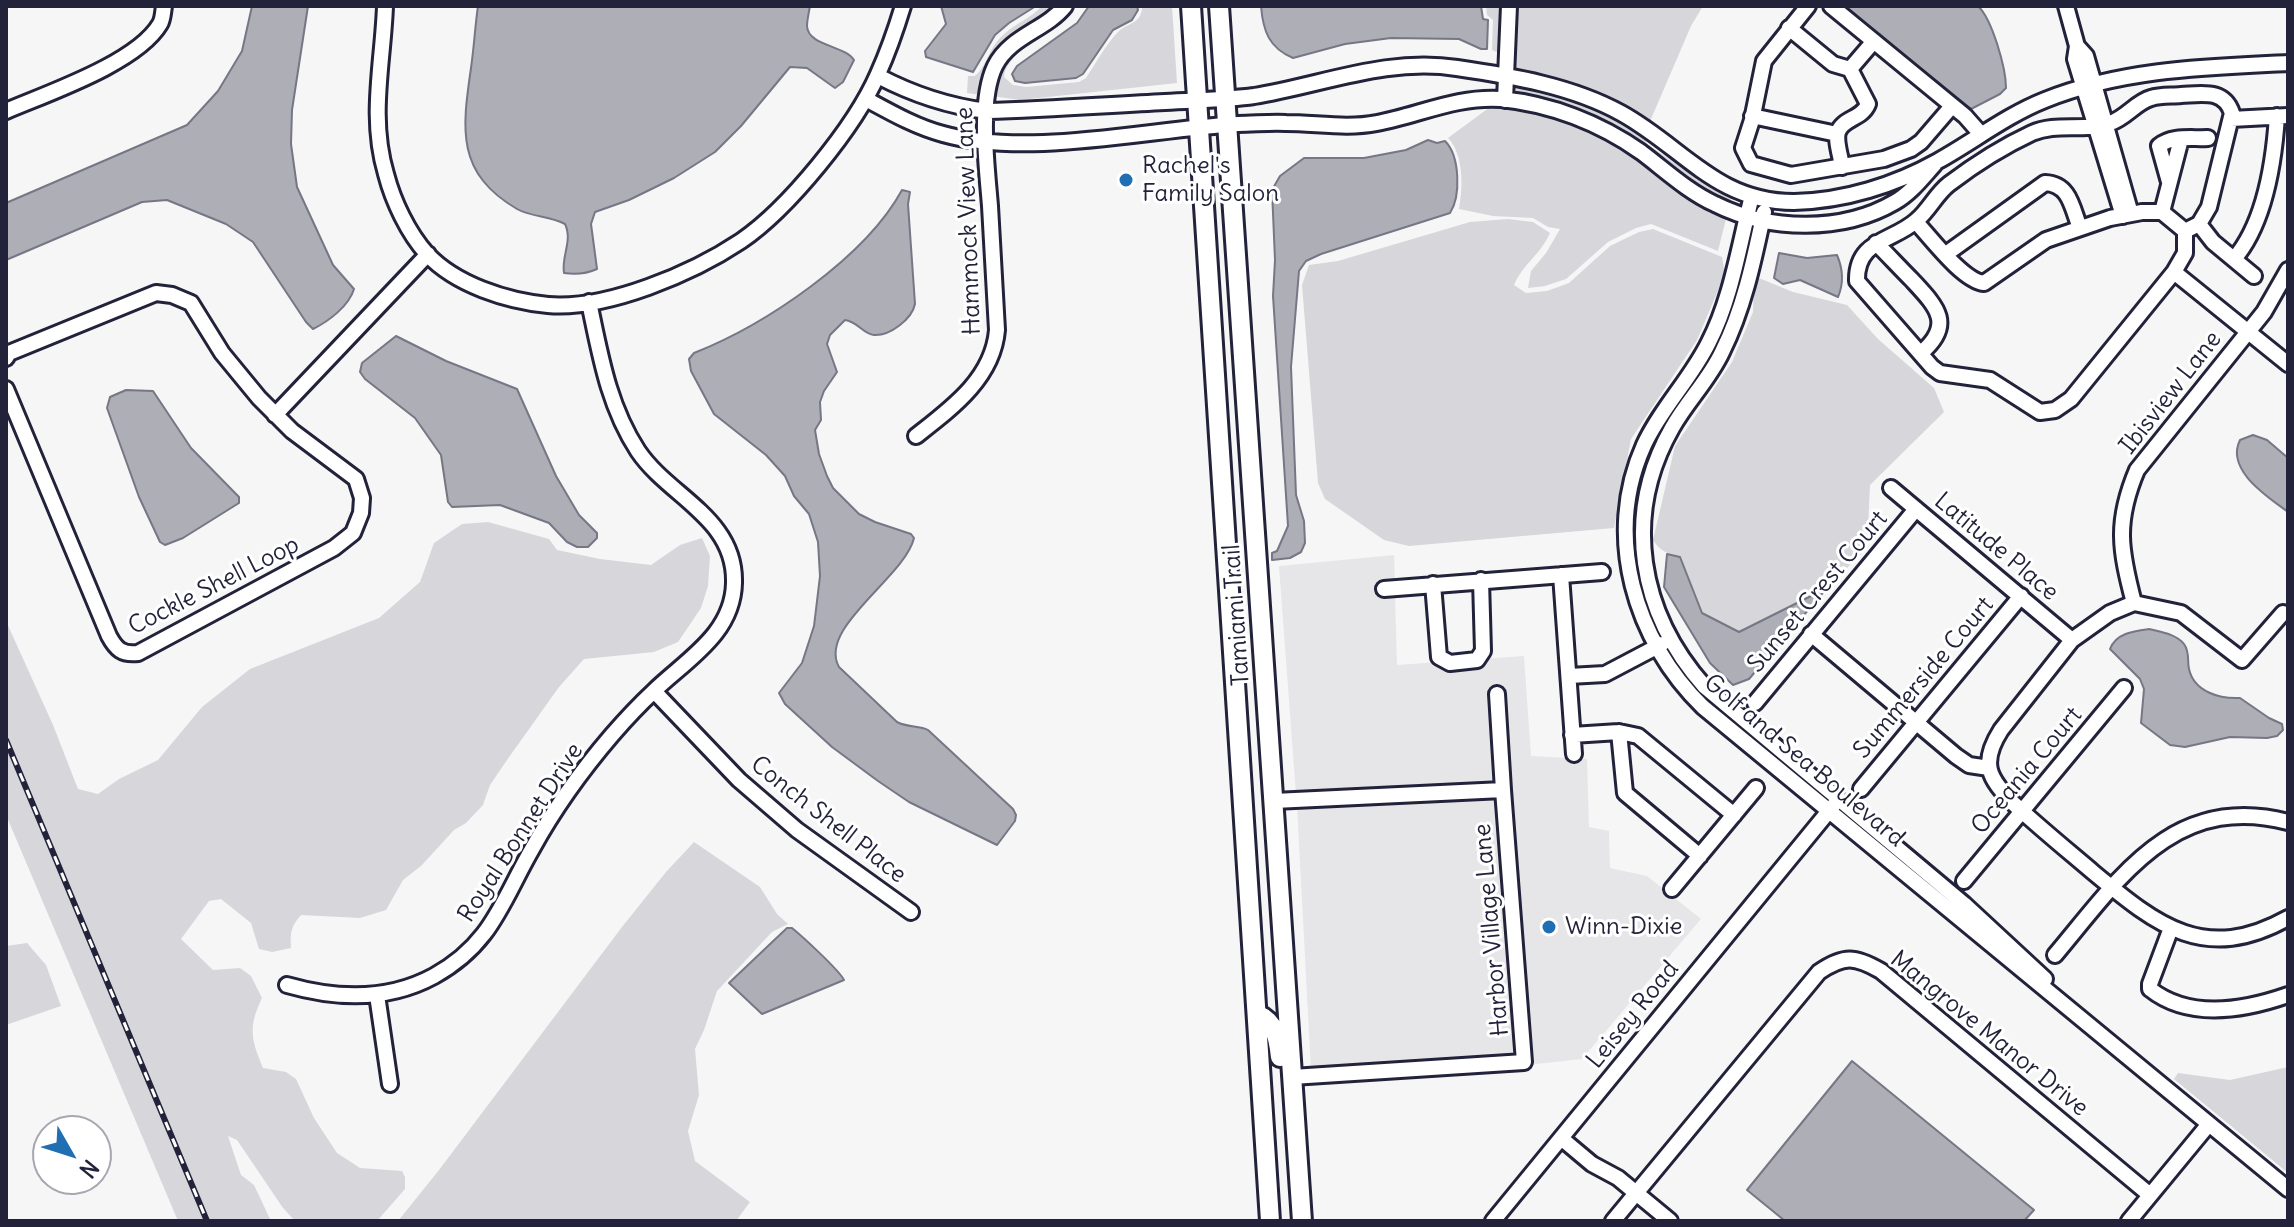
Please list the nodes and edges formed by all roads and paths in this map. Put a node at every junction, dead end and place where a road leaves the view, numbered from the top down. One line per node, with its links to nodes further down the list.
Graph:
1 (164, 6): 23 (street)
2 (385, 6): 47 (street)
3 (903, 6): 15 (street)
4 (1065, 6): 24 (street, Hammock View Lane)
5 (1191, 6): 20 (main road, Tamiami Trail)
6 (1219, 6): 18 (main road, Tamiami Trail)
7 (1509, 6): 16 (street)
8 (1808, 6): 11 (street)
9 (1831, 6): 12 (street)
10 (2066, 6): 17 (street)
11 (1789, 28): 14 (street); 25 (street)
12 (1874, 41): 14 (street); 22 (street)
13 (2288, 63): 17 (street)
14 (1850, 69): 32 (street)
15 (878, 76): 19 (street); 24 (street)
16 (1506, 77): 18 (street); 21 (street); 37 (street)
17 (2089, 84): 30 (street); 31 (street)
18 (1225, 98): 20 (street); 28 (main road, Tamiami Trail)
19 (866, 99): 34 (street); 53 (street)
20 (1197, 100): 24 (street); 29 (main road, Tamiami Trail)
21 (1505, 100): 28 (street); 40 (street)
22 (1952, 106): 31 (street); 36 (street)
23 (6, 111)
24 (987, 111): 34 (street, Hammock View Lane)
25 (1752, 116): 32 (street); 36 (street)
26 (2282, 116): 27 (street); 49 (street)
27 (2231, 119): 30 (street); 43 (street)
28 (1227, 125): 29 (street); 64 (main road, Tamiami Trail)
29 (1199, 126): 34 (street); 61 (main road, Tamiami Trail)
30 (2100, 126): 39 (street); 42 (street)
31 (1980, 133): 35 (street)
32 (1837, 134): 36 (street)
33 (2208, 138): 38 (street)
34 (985, 141): 60 (street, Hammock View Lane)
35 (1938, 161): 37 (street); 41 (street)
36 (1842, 167)
37 (1760, 198): 40 (street, Golf and Sea Boulevard); 41 (street, Golf and Sea Boulevard)
38 (2162, 212): 39 (street); 45 (street)
39 (2127, 215): 44 (street)
40 (1747, 216): 41 (street); 76 (street, Golf and Sea Boulevard)
41 (1762, 221): 74 (street, Golf and Sea Boulevard)
42 (1916, 222): 46 (street); 48 (street)
43 (2199, 224): 45 (street); 49 (street)
44 (2080, 228): 48 (street); 48 (street)
45 (2185, 231): 51 (street)
46 (1876, 243): 55 (street); 55 (street)
47 (428, 254): 53 (street); 59 (street)
48 (1946, 254)
49 (2234, 259): 52 (street)
50 (2288, 270): 54 (street, Ibisview Lane)
51 (2174, 272): 54 (street); 55 (street)
52 (2254, 276)
53 (589, 302): 79 (street, Royal Bonnet Drive)
54 (2248, 331): 57 (street); 71 (street, Ibisview Lane)
55 (1921, 353)
56 (6, 358): 59 (street, Cockle Shell Loop)
57 (2288, 364)
58 (6, 389): 59 (street, Cockle Shell Loop)
59 (275, 415)
60 (916, 436)
61 (1221, 464): 64 (main road); 86 (main road, Tamiami Trail)
62 (1891, 488): 63 (street, Latitude Place)
63 (1916, 509): 70 (street, Latitude Place); 73 (street, Sunset Crest Court)
64 (1254, 510): 91 (main road, Tamiami Trail)
65 (1602, 572): 66 (street)
66 (1561, 575): 67 (street); 77 (street)
67 (1481, 580): 68 (street); 68 (street)
68 (1433, 584): 69 (street)
69 (1384, 589)
70 (2021, 596): 75 (street, Latitude Place); 82 (street, Summerside Court)
71 (2134, 603): 72 (street); 75 (street)
72 (2283, 613)
73 (1811, 634): 81 (street, Sunset Crest Court); 82 (street)
74 (1670, 640): 76 (street); 92 (street, Golf and Sea Boulevard)
75 (2072, 640): 87 (street)
76 (1656, 648): 77 (street); 92 (street, Golf and Sea Boulevard)
77 (1569, 676): 84 (street)
78 (2124, 688): 93 (street, Oceania Court)
79 (654, 691): 100 (street, Conch Shell Place); 105 (street, Royal Bonnet Drive)
80 (1497, 694): 90 (street)
81 (1755, 703)
82 (1916, 722): 87 (street); 89 (street, Summerside Court)
83 (1619, 732): 84 (street); 94 (street); 96 (street)
84 (1572, 735): 85 (street)
85 (1574, 754)
86 (1242, 761): 91 (main road); 107 (main road, Tamiami Trail)
87 (1989, 768): 93 (street)
88 (1756, 788): 94 (street)
89 (1861, 789)
90 (1503, 790): 91 (street, Harbor Village Lane); 108 (street, Harbor Village Lane)
91 (1274, 801): 108 (main road, Tamiami Trail)
92 (1833, 806): 110 (street, Golf and Sea Boulevard); 112 (street, Leisey Road)
93 (2022, 812): 97 (street, Oceania Court); 98 (street)
94 (1734, 815): 96 (street)
95 (2288, 822): 98 (street)
96 (1700, 856): 99 (street)
97 (1964, 881)
98 (2112, 887): 102 (street); 103 (street)
99 (1672, 889)
100 (911, 912)
101 (2288, 918): 102 (street)
102 (2171, 928): 106 (street)
103 (2055, 955)
104 (287, 985): 105 (street, Royal Bonnet Drive)
105 (377, 995): 109 (street)
106 (2288, 995)
107 (1257, 1014): 111 (main road); 116 (main road, Tamiami Trail)
108 (1292, 1077): 111 (main road, Tamiami Trail)
109 (390, 1084)
110 (2209, 1124): 113 (street, Golf and Sea Boulevard); 115 (street)
111 (1295, 1128): 117 (main road, Tamiami Trail)
112 (1561, 1138): 114 (street); 118 (street, Leisey Road)
113 (2288, 1189)
114 (1636, 1193): 115 (street, Mangrove Manor Drive); 119 (street, Mangrove Manor Drive); 120 (street)
115 (2150, 1195): 121 (street)
116 (1270, 1221)
117 (1302, 1221)
118 (1493, 1221)
119 (1613, 1221)
120 (1670, 1221)
121 (2129, 1221)

